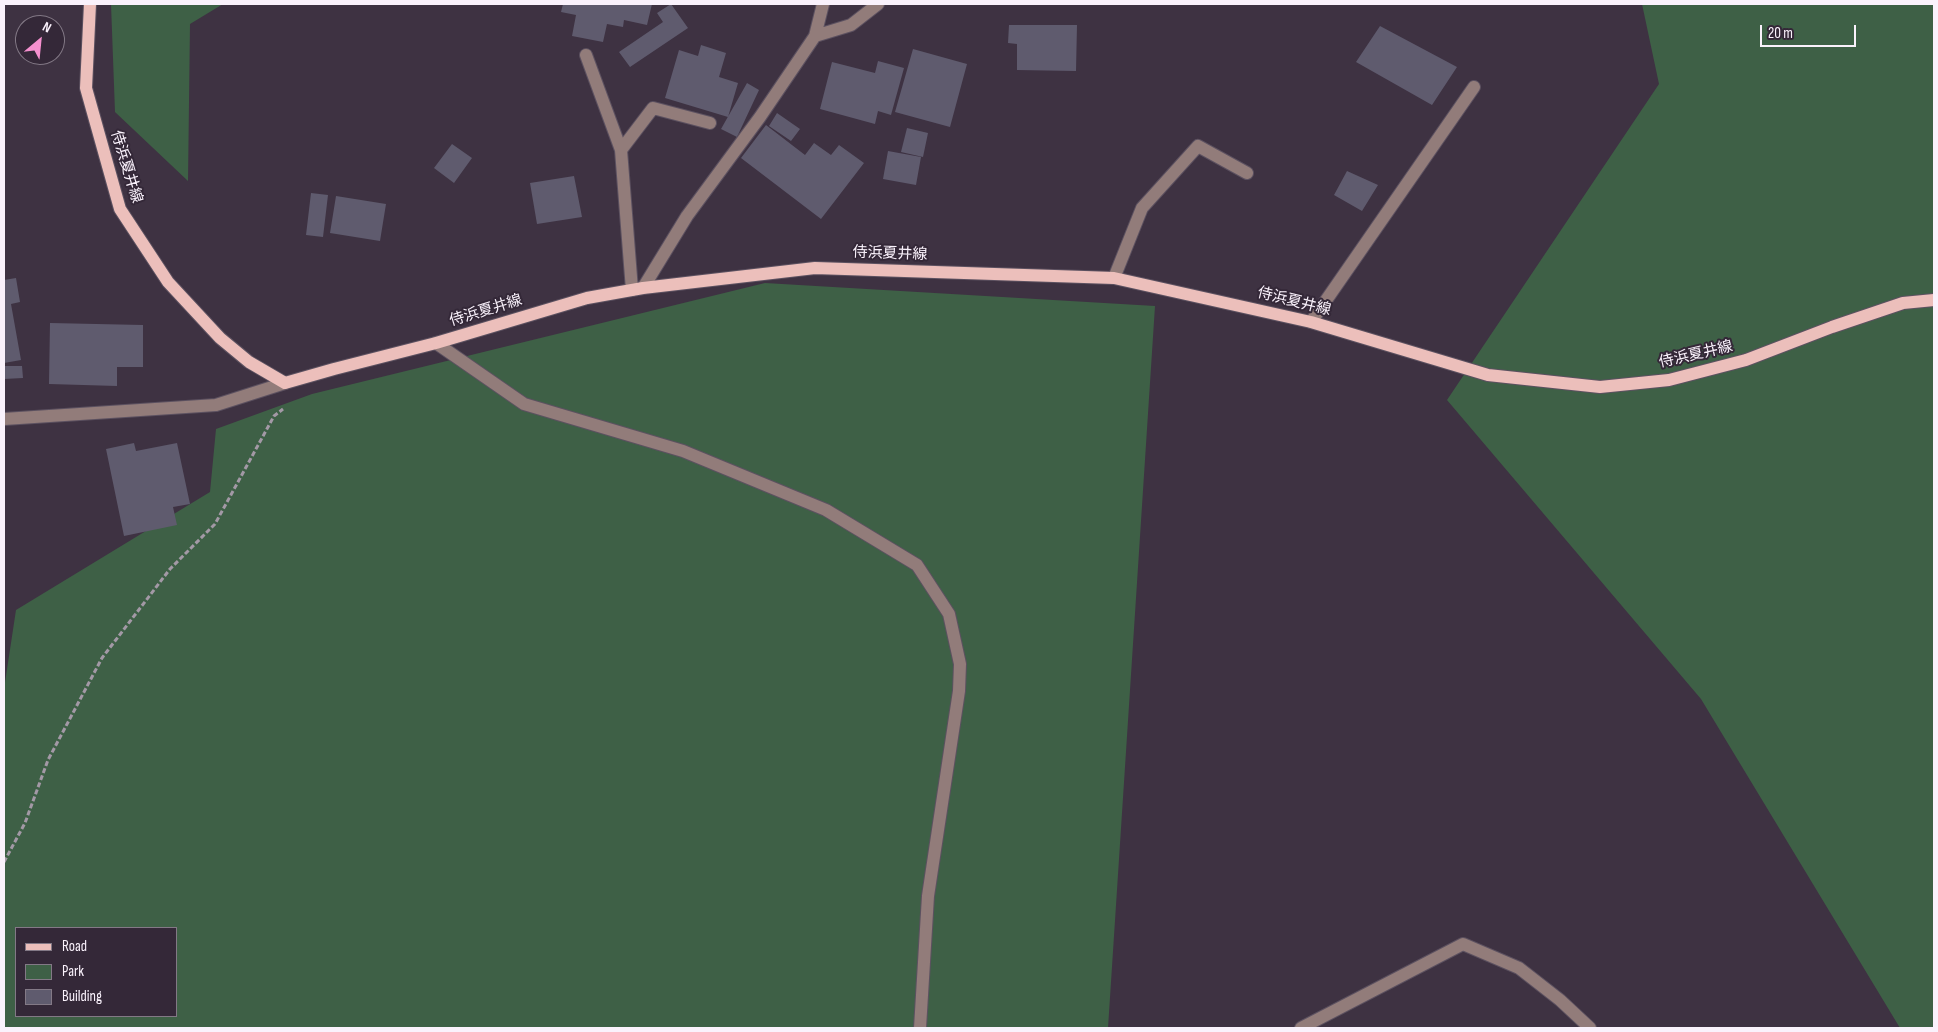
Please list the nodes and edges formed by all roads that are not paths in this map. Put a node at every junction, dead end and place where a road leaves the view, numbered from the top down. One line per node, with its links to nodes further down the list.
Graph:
1 (90, 4): 15 (main road, 侍浜夏井線)
2 (822, 4): 4 (street)
3 (878, 4): 4 (street)
4 (815, 36): 11 (street)
5 (586, 55): 8 (street)
6 (1474, 87): 13 (street)
7 (710, 123): 8 (street)
8 (620, 150): 11 (street)
9 (1247, 173): 10 (street)
10 (1114, 278): 11 (main road, 侍浜夏井線); 13 (main road, 侍浜夏井線)
11 (638, 289): 14 (main road, 侍浜夏井線)
12 (1934, 300): 13 (main road, 侍浜夏井線)
13 (1311, 322)
14 (436, 343): 15 (main road, 侍浜夏井線); 17 (street)
15 (285, 383): 16 (street)
16 (4, 419)
17 (920, 1028)
18 (1301, 1028): 19 (street)
19 (1590, 1028)

